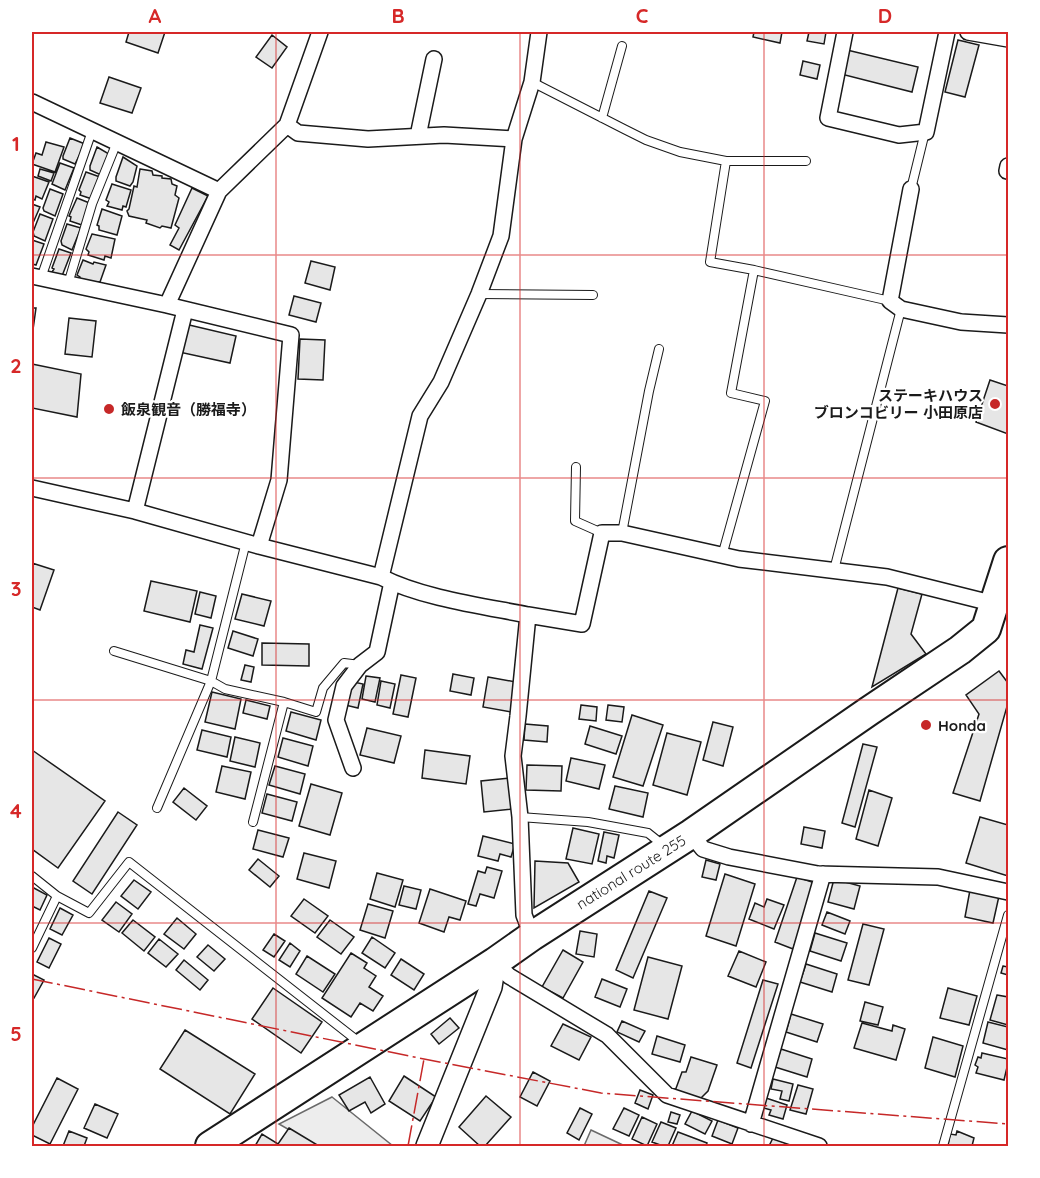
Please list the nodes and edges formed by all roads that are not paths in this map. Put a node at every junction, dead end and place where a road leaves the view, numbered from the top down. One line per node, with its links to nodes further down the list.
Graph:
1 (320, 32): 12 (street)
2 (539, 32): 9 (street)
3 (845, 32): 14 (street)
4 (947, 32): 14 (street)
5 (968, 32): 6 (street)
6 (1008, 39)
7 (622, 46): 11 (lane)
8 (434, 59): 15 (street)
9 (532, 81): 11 (lane); 16 (street)
10 (32, 102): 13 (street)
11 (602, 118): 18 (lane)
12 (287, 125): 15 (street); 21 (street)
13 (92, 130): 17 (street); 23 (lane)
14 (926, 132): 20 (lane)
15 (418, 136): 16 (street)
16 (514, 139): 25 (street)
17 (117, 142): 21 (street); 24 (lane)
18 (726, 161): 19 (lane); 22 (lane)
19 (806, 161)
20 (911, 189): 28 (street)
21 (219, 191): 27 (street)
22 (754, 270): 28 (lane); 38 (lane)
23 (36, 277): 24 (street)
24 (68, 284): 27 (street)
25 (478, 294): 26 (lane); 41 (street)
26 (593, 295)
27 (167, 305): 29 (street)
28 (895, 305): 30 (street); 40 (lane)
29 (185, 310): 34 (street); 37 (street)
30 (1008, 326)
31 (659, 349): 36 (lane)
32 (576, 467): 35 (lane)
33 (32, 488): 34 (street)
34 (135, 511): 37 (street)
35 (602, 533): 36 (street); 43 (street)
36 (622, 533): 38 (street)
37 (253, 544): 41 (street); 46 (lane)
38 (722, 556): 40 (street)
39 (1008, 561): 42 (highway, national route 255)
40 (834, 570): 42 (street)
41 (387, 579): 43 (street); 45 (street)
42 (1001, 606): 52 (highway, national route 255)
43 (528, 615): 50 (street)
44 (114, 651): 46 (lane)
45 (360, 664): 47 (lane); 48 (street)
46 (210, 681): 47 (lane); 49 (lane)
47 (284, 702): 51 (lane)
48 (353, 768)
49 (157, 808)
50 (520, 818): 52 (lane); 58 (street)
51 (253, 822)
52 (679, 841): 53 (street); 58 (highway, national route 255)
53 (823, 874): 55 (street); 62 (street)
54 (32, 876): 56 (lane)
55 (1008, 892)
56 (57, 896): 59 (lane); 61 (lane)
57 (1008, 915): 66 (lane)
58 (532, 936): 60 (highway, national route 255)
59 (32, 948)
60 (495, 962): 61 (highway, national route 255); 62 (street); 64 (street)
61 (365, 1046): 63 (highway, national route 255)
62 (751, 1124): 65 (street)
63 (210, 1146)
64 (427, 1146)
65 (815, 1146)
66 (943, 1146)

